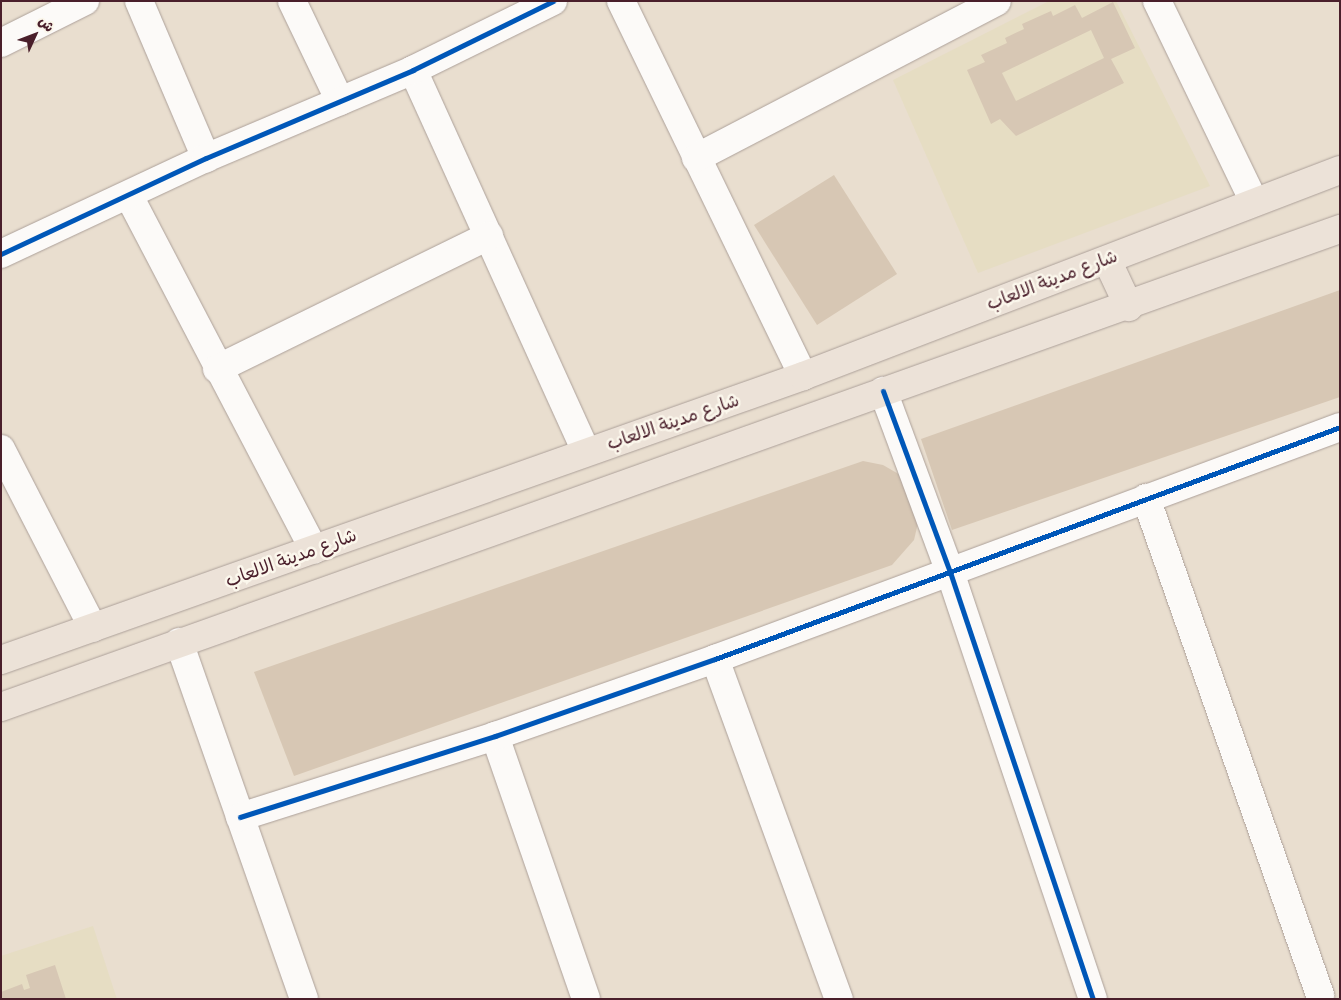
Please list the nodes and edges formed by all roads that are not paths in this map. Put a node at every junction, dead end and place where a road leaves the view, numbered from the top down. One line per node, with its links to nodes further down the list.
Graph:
1 (85, 1): 8 (street)
2 (139, 1): 11 (street)
3 (292, 1): 10 (street)
4 (552, 1): 9 (street)
5 (621, 1): 12 (street)
6 (996, 1): 12 (street)
7 (1157, 1): 15 (street)
8 (1, 43)
9 (412, 70): 10 (street); 17 (street)
10 (340, 101): 11 (street)
11 (206, 158): 14 (street)
12 (696, 158): 22 (street)
13 (1340, 170): 15 (main road, شارع مدينة الالعاب)
14 (129, 196): 18 (street); 21 (street)
15 (1254, 202): 19 (main road, شارع مدينة الالعاب)
16 (1340, 229): 20 (main road)
17 (489, 236): 21 (street); 26 (street)
18 (1, 254)
19 (1107, 260): 20 (main road); 22 (main road, شارع مدينة الالعاب)
20 (1129, 307): 23 (main road)
21 (217, 370): 28 (street)
22 (804, 376): 26 (main road, شارع مدينة الالعاب)
23 (883, 391): 29 (street); 31 (main road)
24 (1340, 427): 27 (street)
25 (1, 449): 30 (street)
26 (586, 451): 28 (main road, شارع مدينة الالعاب)
27 (1146, 498): 29 (street); 37 (street)
28 (314, 550): 30 (main road, شارع مدينة الالعاب)
29 (950, 572): 32 (street); 41 (street)
30 (92, 628): 33 (main road, شارع مدينة الالعاب)
31 (179, 642): 34 (main road); 36 (street)
32 (715, 658): 35 (street); 40 (street)
33 (1, 660)
34 (1, 707)
35 (495, 736): 36 (street); 39 (street)
36 (240, 816): 38 (street)
37 (1323, 994)
38 (304, 999)
39 (586, 999)
40 (839, 999)
41 (1093, 999)

